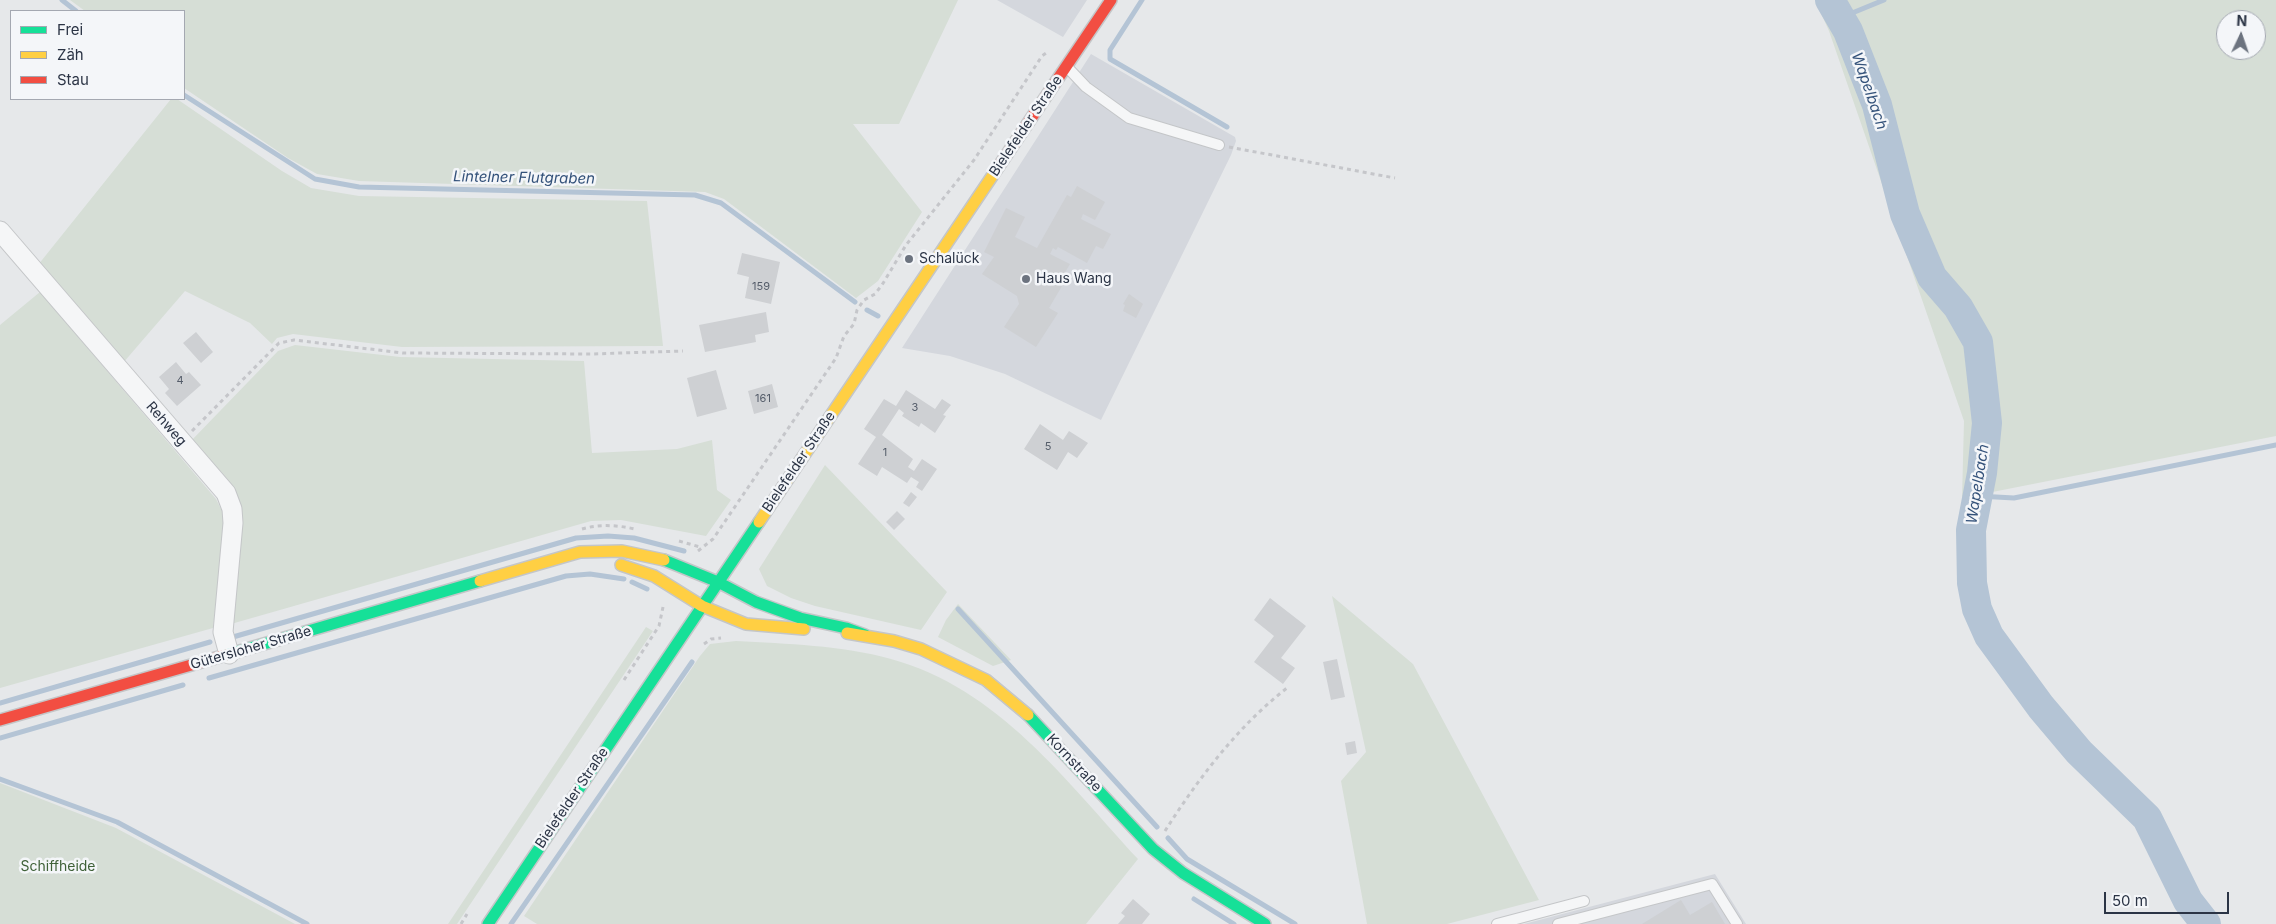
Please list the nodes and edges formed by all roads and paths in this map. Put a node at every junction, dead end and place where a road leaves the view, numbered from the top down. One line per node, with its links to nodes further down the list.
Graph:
1 (1108, 1): 3 (main road, Bielefelder Straße)
2 (1056, 48): 9 (path)
3 (1066, 66): 4 (lane); 11 (main road, Bielefelder Straße)
4 (1219, 145): 5 (path)
5 (1395, 178)
6 (0, 232): 8 (street, Rehweg)
7 (683, 351): 8 (path)
8 (181, 442): 18 (street, Rehweg)
9 (700, 547)
10 (501, 575): 11 (main road, Gütersloher Straße); 12 (main road, Gütersloher Straße); 18 (main road, Gütersloher Straße)
11 (718, 582): 12 (main road, Bielefelder Straße); 14 (main road, Kornstraße)
12 (702, 606): 14 (main road, Kornstraße); 16 (main road, Bielefelder Straße)
13 (659, 626): 16 (path)
14 (865, 635): 17 (main road, Kornstraße)
15 (729, 636): 16 (path)
16 (679, 638): 26 (main road, Bielefelder Straße)
17 (921, 649): 19 (lane); 22 (main road, Kornstraße)
18 (229, 654): 21 (main road, Gütersloher Straße)
19 (915, 662)
20 (1287, 688): 22 (path)
21 (0, 720)
22 (1153, 849): 27 (main road, Kornstraße)
23 (1584, 901): 24 (lane)
24 (1518, 921): 28 (lane)
25 (1572, 922): 29 (lane); 30 (lane)
26 (488, 924)
27 (1265, 924)
28 (1497, 924)
29 (1558, 924)
30 (1737, 924)

